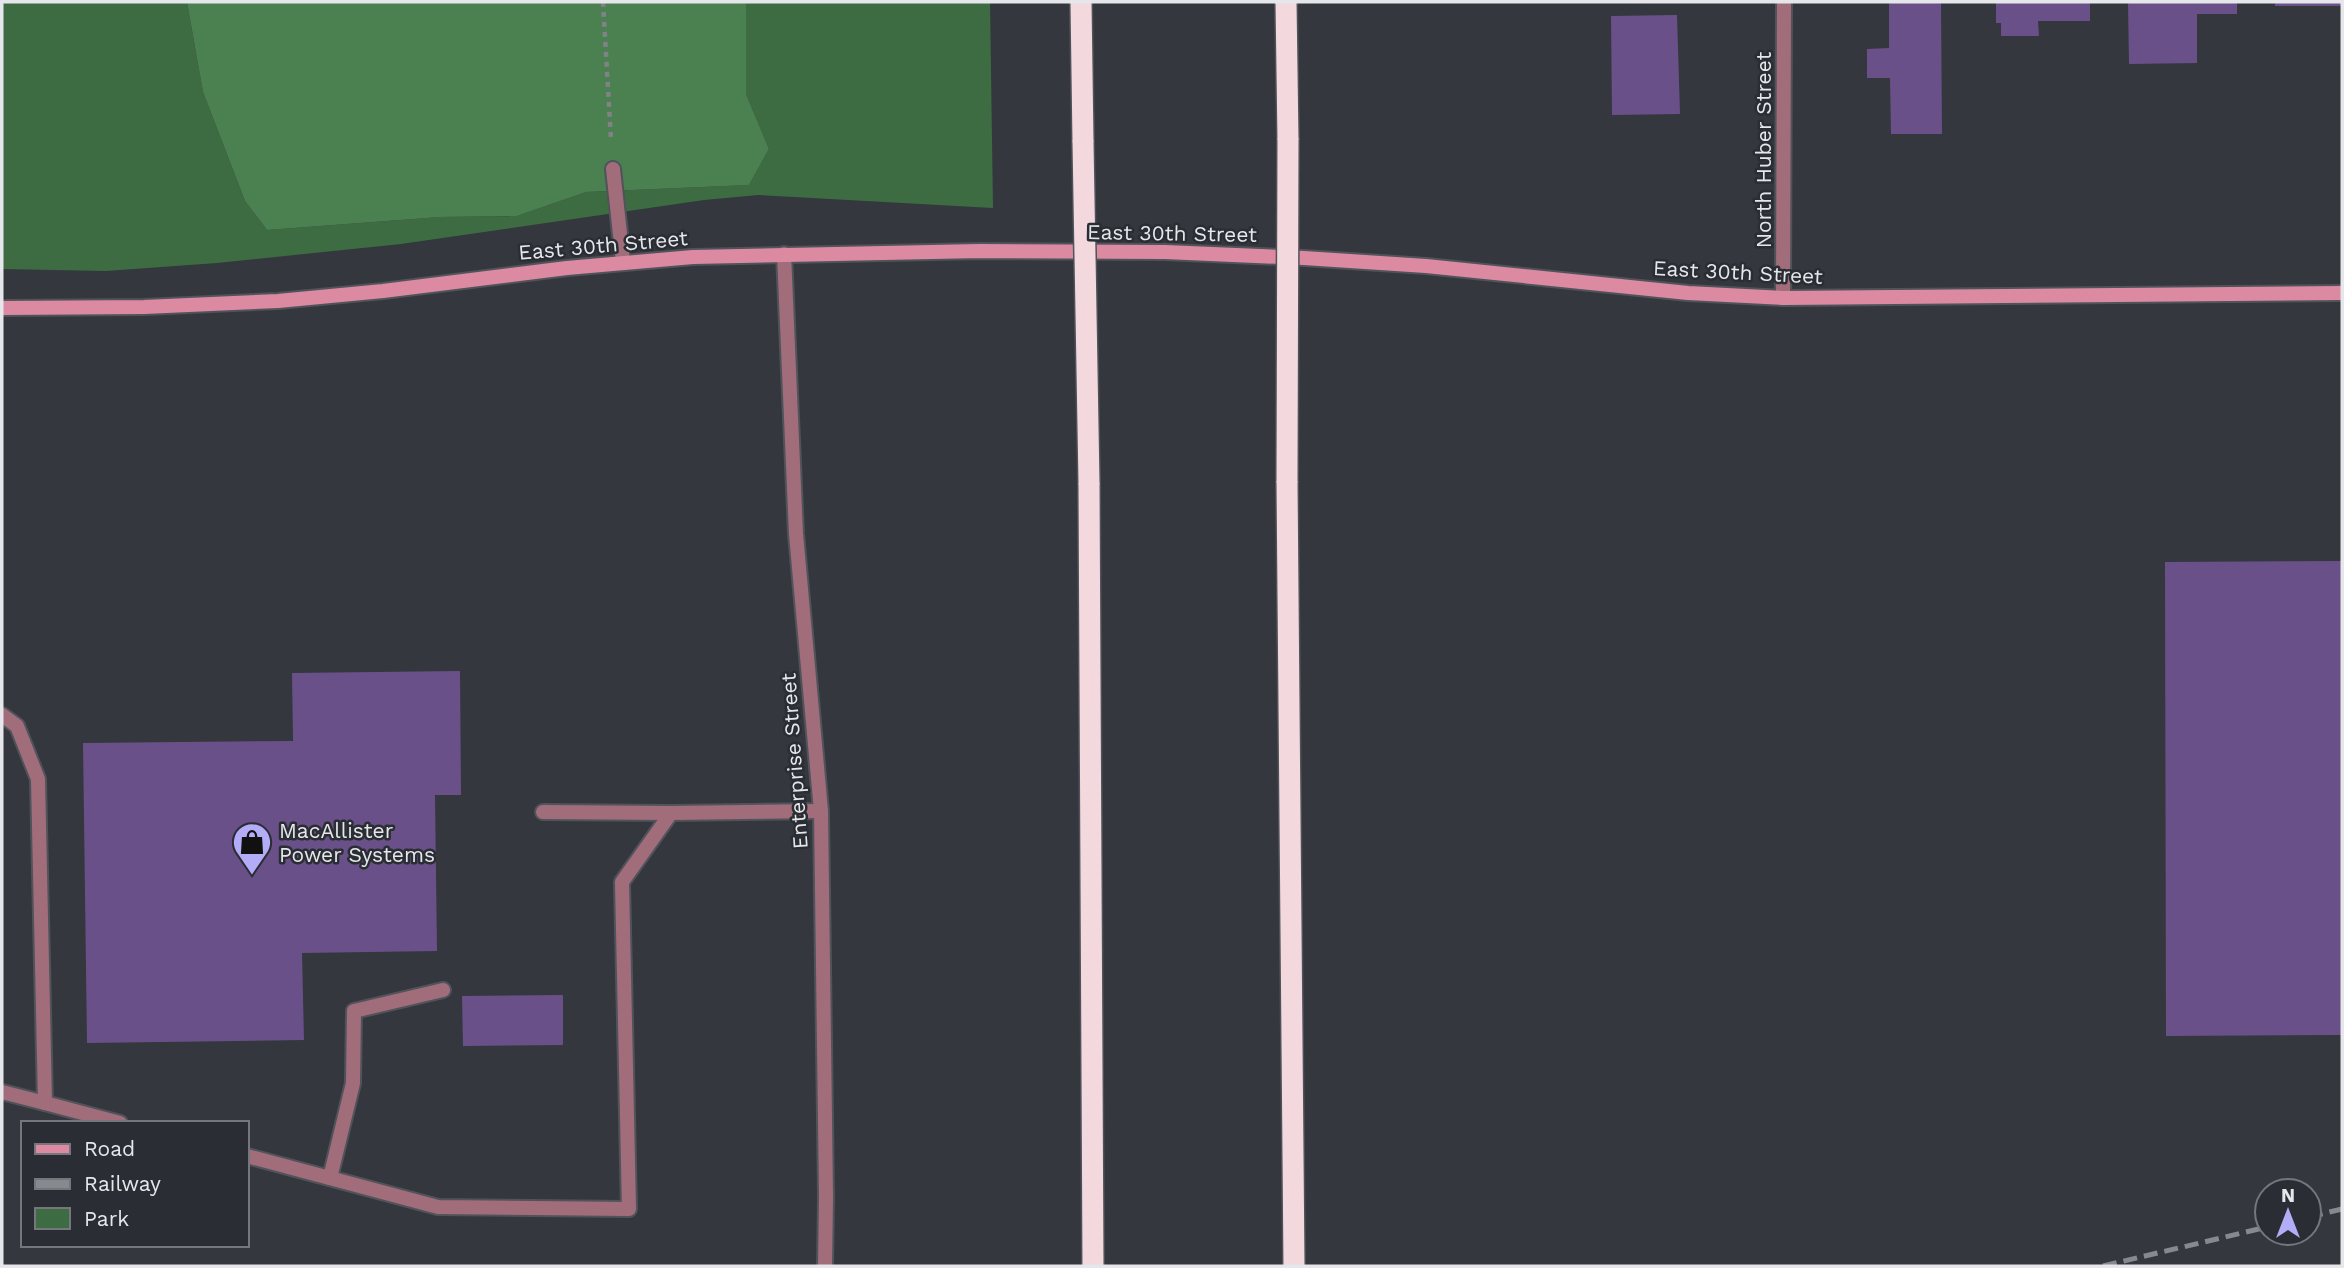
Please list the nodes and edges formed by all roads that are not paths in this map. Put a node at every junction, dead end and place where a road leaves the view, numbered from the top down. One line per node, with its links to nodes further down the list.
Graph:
1 (1081, 2): 21 (highway, bridge)
2 (1286, 2): 22 (highway, bridge)
3 (1784, 2): 8 (street, North Huber Street)
4 (613, 169): 6 (street)
5 (784, 254): 6 (main road, East 30th Street); 8 (main road, East 30th Street); 11 (street, Enterprise Street)
6 (623, 262): 9 (main road, East 30th Street)
7 (2342, 293): 8 (main road, East 30th Street)
8 (1783, 298)
9 (2, 308)
10 (2, 715): 16 (street)
11 (821, 811): 13 (street); 20 (street, Enterprise Street)
12 (543, 812): 13 (street)
13 (671, 813): 19 (street)
14 (443, 990): 19 (street)
15 (2, 1092): 16 (street)
16 (45, 1103): 17 (street)
17 (112, 1121)
18 (248, 1156): 19 (street)
19 (330, 1178)
20 (825, 1266)
21 (1093, 1266)
22 (1294, 1266)

